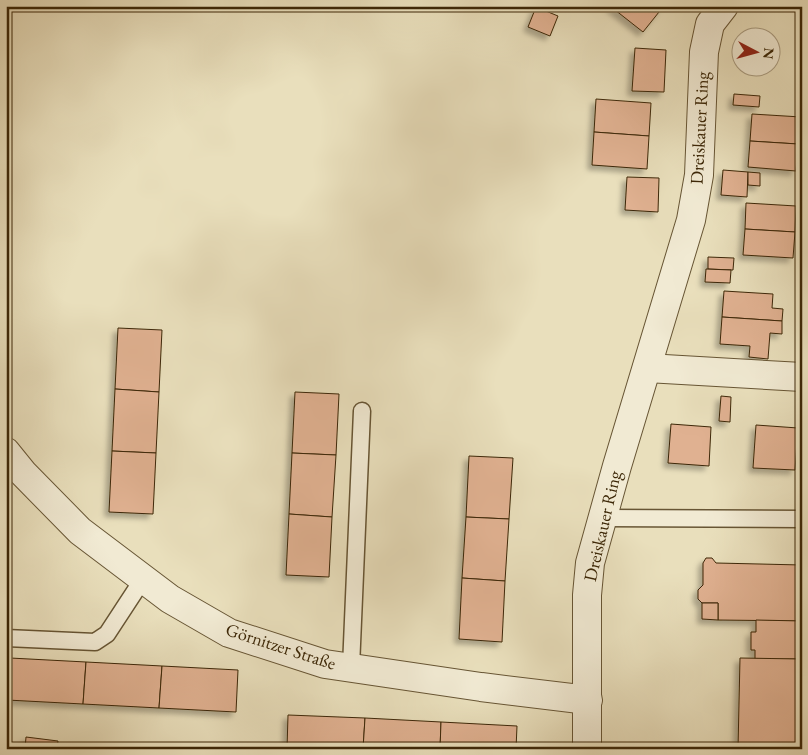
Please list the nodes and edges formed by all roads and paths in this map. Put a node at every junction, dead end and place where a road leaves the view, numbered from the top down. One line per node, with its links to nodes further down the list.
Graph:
1 (724, 6): 2 (street, Dreiskauer Ring)
2 (646, 368): 3 (street); 6 (street, Dreiskauer Ring)
3 (802, 377)
4 (362, 411): 10 (lane)
5 (6, 452): 8 (street, Görnitzer Straße)
6 (603, 518): 7 (lane); 11 (street, Dreiskauer Ring)
7 (802, 519)
8 (143, 578): 9 (lane); 10 (street, Görnitzer Straße)
9 (6, 638)
10 (351, 668): 11 (street, Görnitzer Straße)
11 (588, 700): 12 (street, Dreiskauer Ring)
12 (587, 749)

